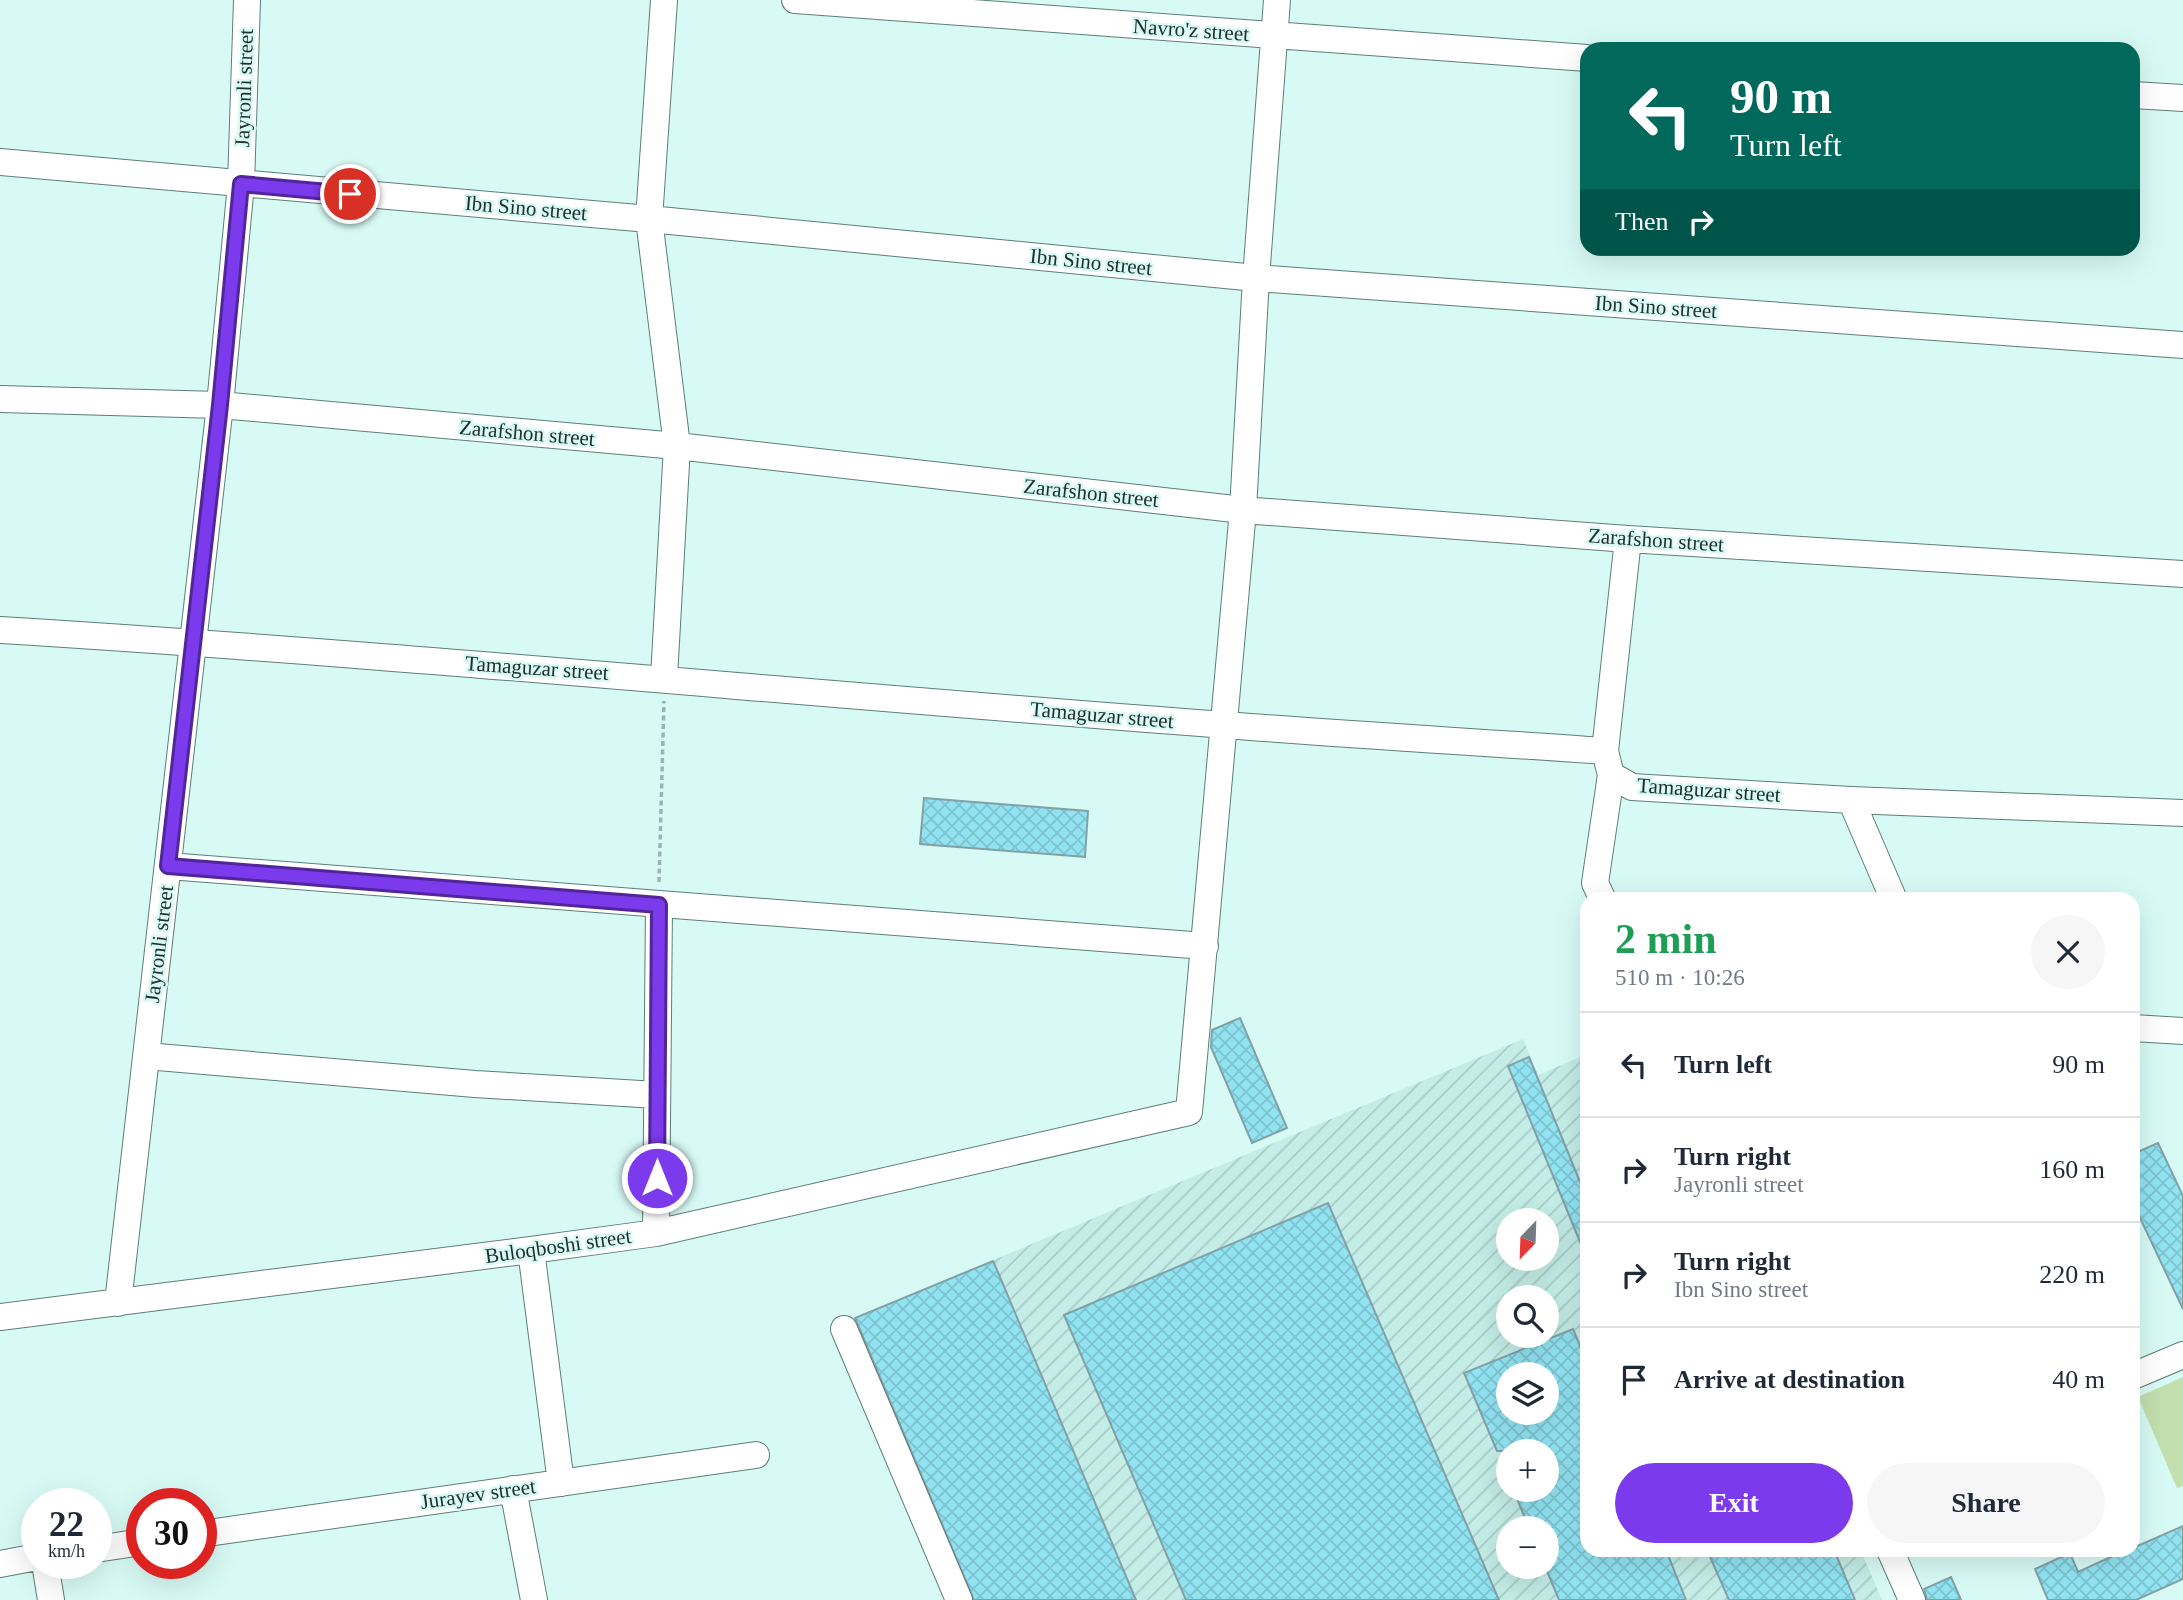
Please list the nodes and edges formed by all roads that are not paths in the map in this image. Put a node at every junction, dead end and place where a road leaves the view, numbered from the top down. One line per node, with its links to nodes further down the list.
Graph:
1 (247, 0): 10 (street, Jayronli street)
2 (664, 0): 11 (street)
3 (794, 0): 5 (street, Navro'z street)
4 (1277, 0): 5 (street)
5 (1275, 37): 6 (street, Navro'z street); 12 (street)
6 (1580, 58)
7 (2140, 95): 8 (street)
8 (2183, 98)
9 (0, 162): 10 (street, Ibn Sino street)
10 (241, 184): 11 (street, Ibn Sino street); 15 (street, Jayronli street)
11 (649, 219): 12 (street, Ibn Sino street); 16 (street)
12 (1256, 278): 13 (street, Ibn Sino street); 17 (street)
13 (2183, 345)
14 (0, 399): 15 (street, Zarafshon street)
15 (220, 405): 16 (street, Zarafshon street); 21 (street, Jayronli street)
16 (677, 446): 17 (street, Zarafshon street); 22 (street)
17 (1243, 510): 18 (street, Zarafshon street); 23 (street)
18 (1628, 538): 19 (street, Zarafshon street); 24 (street)
19 (2183, 574)
20 (0, 630): 21 (street, Tamaguzar street)
21 (192, 642): 22 (street, Tamaguzar street); 27 (street, Jayronli street)
22 (664, 678): 23 (street, Tamaguzar street)
23 (1224, 725): 24 (street, Tamaguzar street); 31 (street)
24 (1608, 763): 25 (street, Tamaguzar street); 28 (street)
25 (1851, 800): 26 (street, Tamaguzar street); 29 (street)
26 (2183, 813)
27 (168, 866): 30 (street); 34 (street, Jayronli street)
28 (1599, 892)
29 (1891, 892)
30 (659, 905): 31 (street); 35 (street)
31 (1205, 946): 36 (street, Buloqboshi street)
32 (2140, 1028): 33 (street)
33 (2183, 1031)
34 (146, 1056): 35 (street); 38 (street, Jayronli street)
35 (657, 1095): 36 (street)
36 (656, 1233): 37 (street, Buloqboshi street)
37 (531, 1250): 38 (street, Buloqboshi street); 44 (street)
38 (118, 1303): 39 (street, Buloqboshi street)
39 (0, 1317)
40 (844, 1329): 51 (street)
41 (2183, 1355): 42 (street)
42 (2140, 1373)
43 (756, 1455): 44 (street, Jurayev street)
44 (561, 1482): 45 (street, Jurayev street)
45 (513, 1489): 46 (street, Jurayev street); 53 (street)
46 (217, 1532)
47 (1893, 1557): 54 (street)
48 (21, 1560): 49 (street)
49 (0, 1564)
50 (48, 1579): 52 (street)
51 (955, 1599)
52 (51, 1600)
53 (534, 1600)
54 (1912, 1600)

